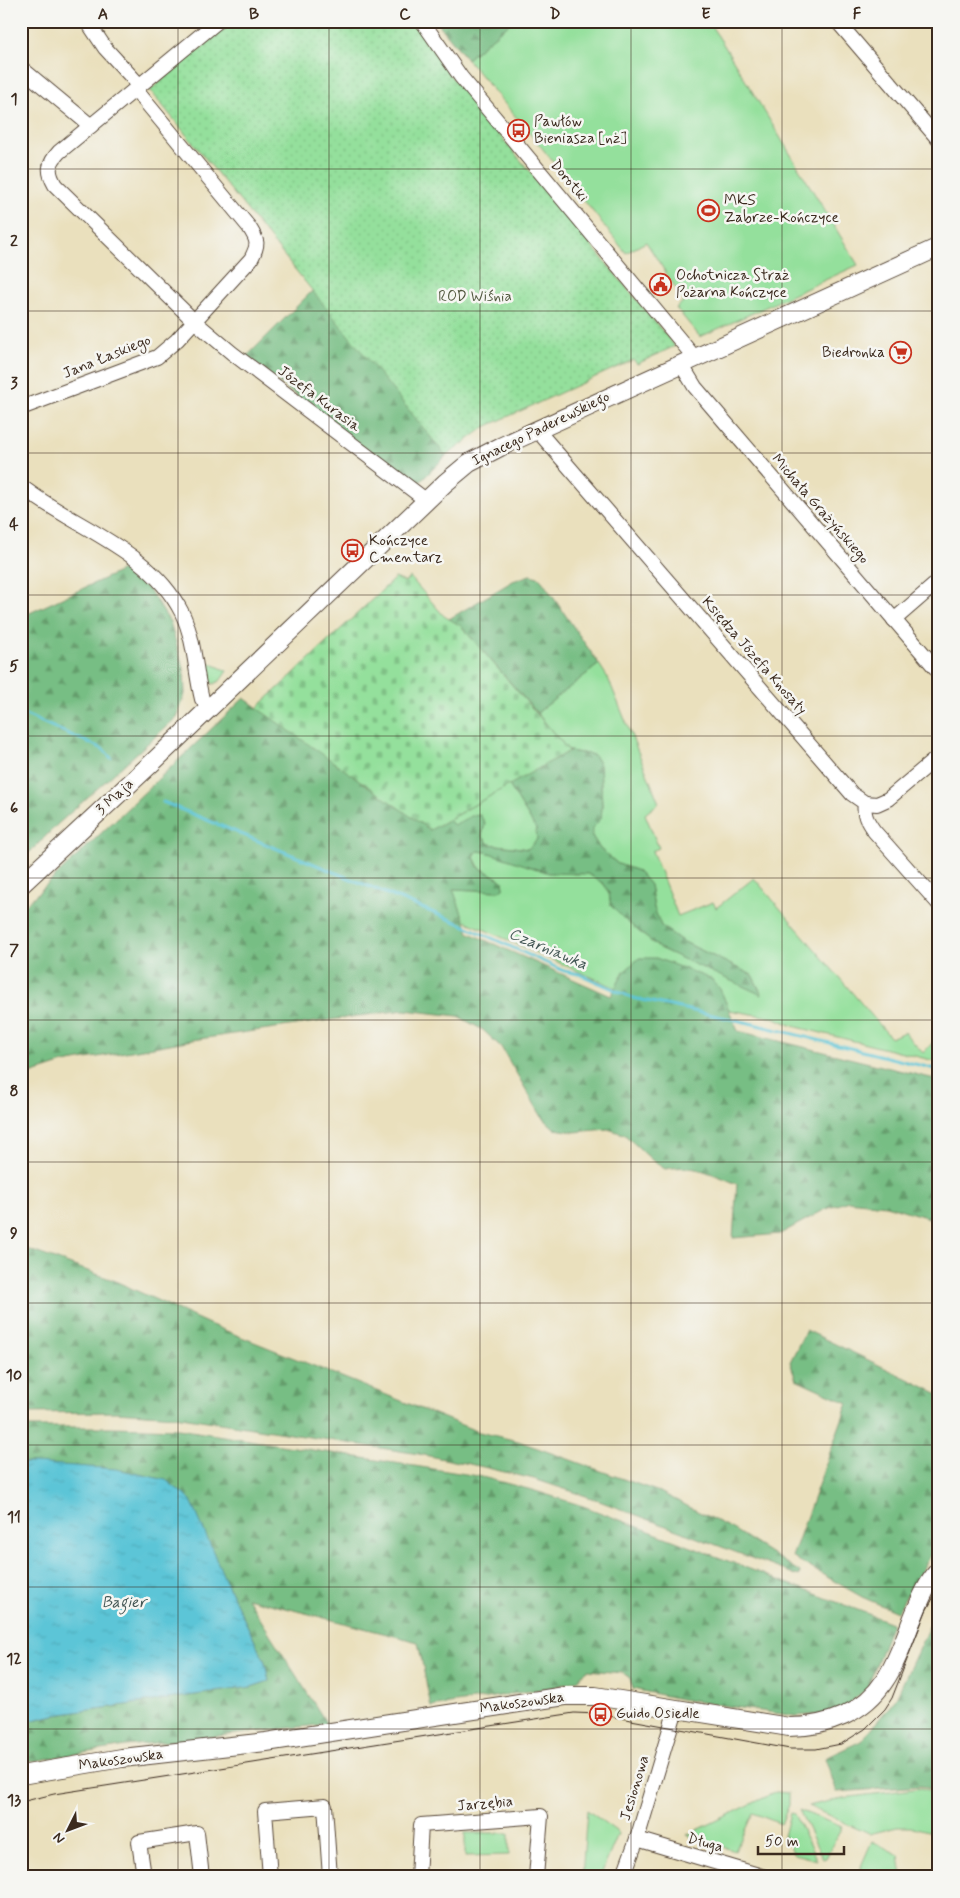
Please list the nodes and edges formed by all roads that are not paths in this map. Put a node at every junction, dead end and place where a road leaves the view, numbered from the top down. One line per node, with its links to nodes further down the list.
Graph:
1 (87, 21): 6 (street)
2 (218, 21): 6 (street)
3 (422, 21): 11 (street, Dorotki)
4 (837, 21): 8 (street)
5 (21, 68): 7 (street)
6 (138, 88): 7 (street); 10 (street, Jana Łaskiego)
7 (91, 126): 10 (street, Józefa Kurasia)
8 (939, 140)
9 (939, 247): 11 (main road, Ignacego Paderewskiego)
10 (194, 321): 12 (street, Jana Łaskiego); 15 (street, Józefa Kurasia)
11 (688, 361): 13 (main road, Ignacego Paderewskiego); 17 (street, Michała Grażyńskiego)
12 (21, 408)
13 (537, 430): 15 (main road, Ignacego Paderewskiego); 21 (street, Księdza Józefa Knosały)
14 (21, 486): 19 (street)
15 (427, 501): 19 (main road, Ignacego Paderewskiego)
16 (939, 581): 17 (street)
17 (894, 620): 18 (street, Michała Grażyńskiego)
18 (939, 672)
19 (209, 709): 22 (main road, 3 Maja)
20 (939, 756): 21 (street)
21 (865, 803): 23 (street)
22 (21, 885)
23 (939, 904)
24 (939, 1570): 25 (main road, Makoszowska)
25 (676, 1709): 26 (main road, Makoszowska); 27 (street, Jesionowa)
26 (21, 1775)
27 (636, 1840): 34 (street, Jesionowa); 35 (street, Długa)
28 (141, 1876): 29 (street)
29 (202, 1877)
30 (270, 1877): 31 (street)
31 (330, 1877)
32 (418, 1877): 33 (street, Jarzębia)
33 (536, 1877)
34 (623, 1877)
35 (765, 1877)

